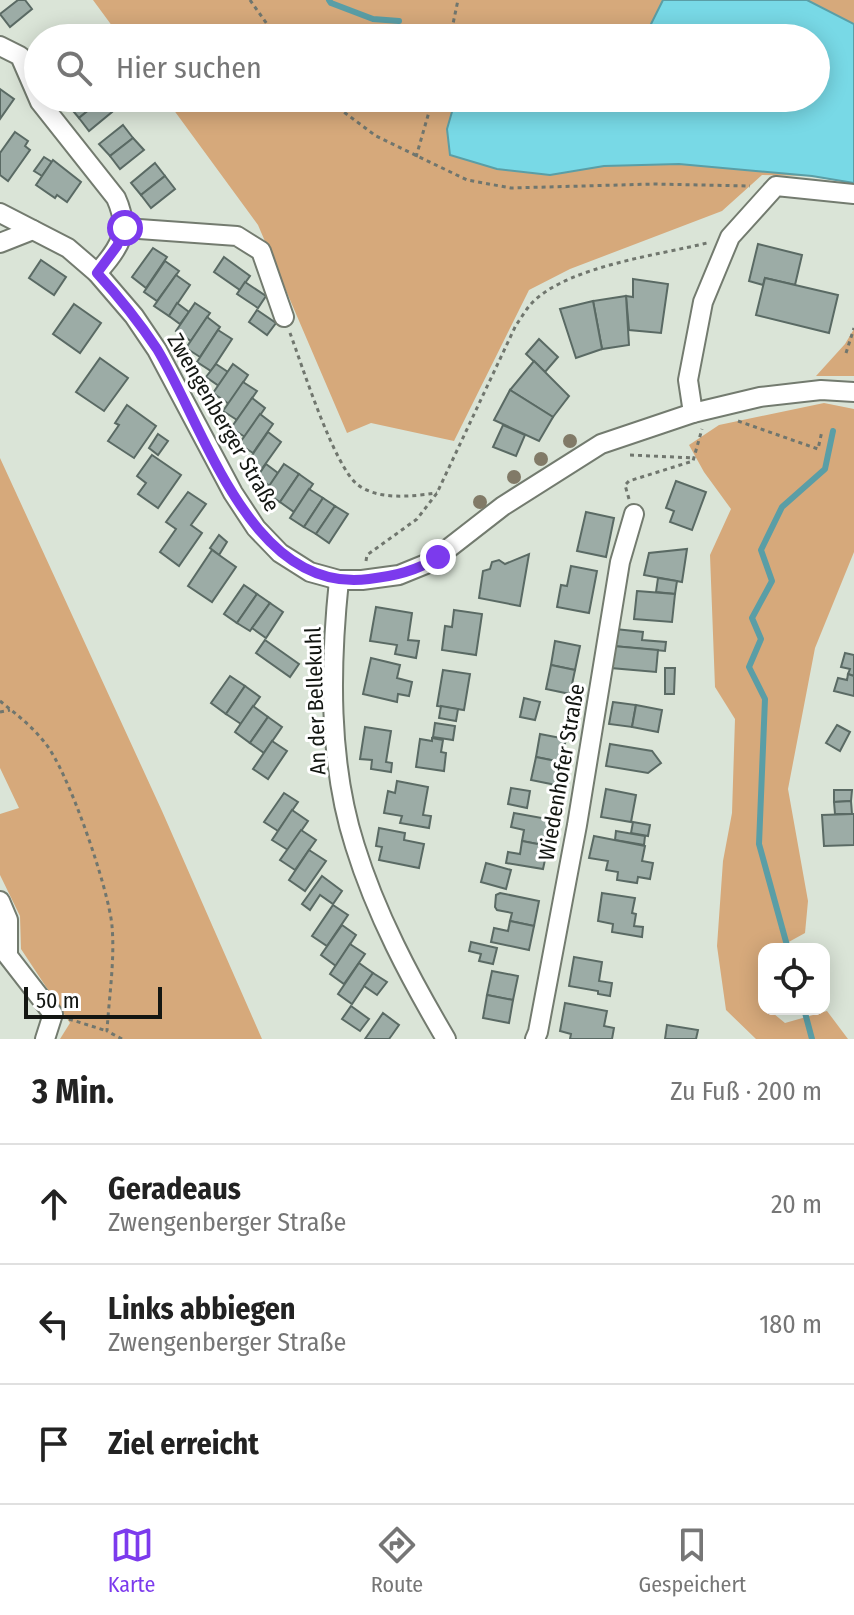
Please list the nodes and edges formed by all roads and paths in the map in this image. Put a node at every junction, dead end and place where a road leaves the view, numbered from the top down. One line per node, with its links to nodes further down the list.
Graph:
1 (250, 0): 3 (path)
2 (458, 0): 4 (path)
3 (267, 24)
4 (453, 24)
5 (0, 46): 6 (street)
6 (24, 65)
7 (48, 112): 14 (street)
8 (344, 112): 10 (path)
9 (429, 112): 10 (path)
10 (416, 157): 11 (path)
11 (776, 186): 12 (street); 16 (street)
12 (854, 194)
13 (0, 213): 15 (street, Zwengenberger Straße)
14 (125, 228): 18 (street); 19 (street)
15 (33, 230): 17 (street); 18 (street, Zwengenberger Straße)
16 (730, 237): 23 (street); 27 (path)
17 (0, 243)
18 (97, 273): 29 (street, Zwengenberger Straße)
19 (284, 317): 27 (path)
20 (854, 328): 21 (path)
21 (846, 353)
22 (854, 392): 23 (street, Zwengenberger Straße)
23 (706, 410): 24 (path); 25 (street, Zwengenberger Straße); 26 (path)
24 (822, 431)
25 (601, 444): 26 (path); 30 (street, Zwengenberger Straße)
26 (694, 458): 28 (path)
27 (437, 493): 30 (path)
28 (634, 514): 40 (street, Wiedenhofer Straße)
29 (339, 580): 30 (street, Zwengenberger Straße); 39 (street, An der Bellekuhl)
30 (362, 580)
31 (0, 701): 32 (path)
32 (10, 710): 33 (path); 36 (path)
33 (0, 712)
34 (0, 901): 35 (street)
35 (53, 1014): 36 (path); 37 (street)
36 (107, 1031): 38 (path)
37 (45, 1039)
38 (122, 1039)
39 (446, 1039)
40 (535, 1039)

